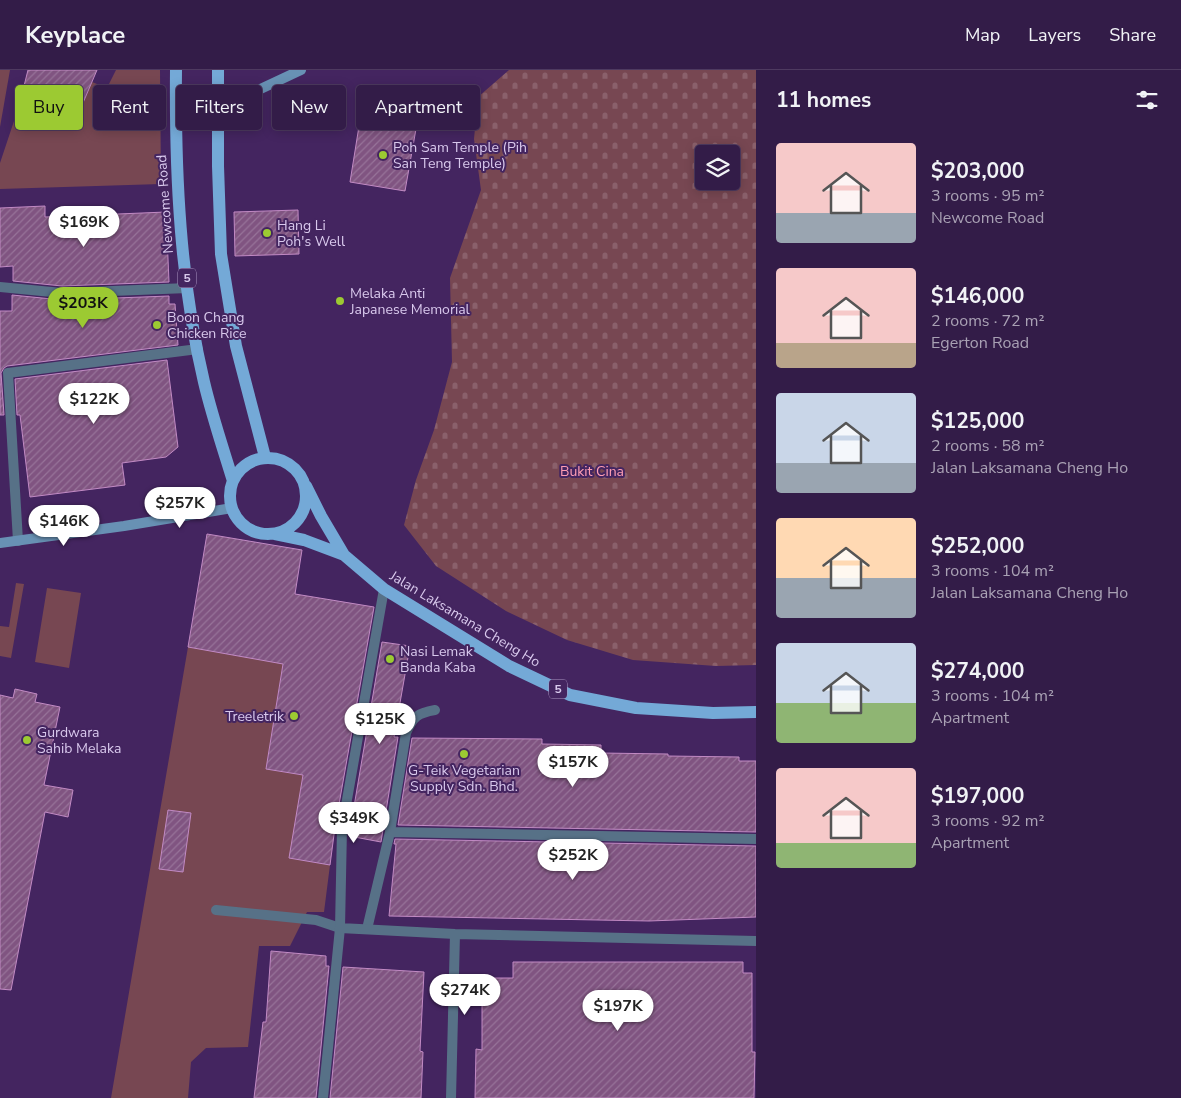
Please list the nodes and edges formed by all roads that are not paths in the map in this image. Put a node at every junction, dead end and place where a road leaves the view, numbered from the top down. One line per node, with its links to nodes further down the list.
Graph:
1 (176, 70): 8 (main road, Newcome Road / 5)
2 (218, 70): 4 (main road)
3 (301, 70): 5 (street)
4 (218, 85)
5 (262, 88)
6 (217, 130): 10 (main road)
7 (0, 288): 8 (street)
8 (188, 288): 9 (main road, Newcome Road / 5)
9 (198, 349): 11 (main road, Newcome Road / 5); 15 (street)
10 (265, 457): 11 (main road); 12 (main road, 5)
11 (233, 480): 13 (main road, 5)
12 (306, 486): 14 (main road); 17 (main road, Jalan Laksamana Cheng Ho / 5)
13 (232, 508): 14 (main road, 5); 15 (street)
14 (273, 534): 17 (main road, Jalan Laksamana Cheng Ho / 5)
15 (18, 541): 16 (street)
16 (0, 543)
17 (344, 555): 18 (main road, Jalan Laksamana Cheng Ho / 5)
18 (384, 589): 20 (main road, Jalan Laksamana Cheng Ho / 5); 24 (street)
19 (435, 710): 21 (street)
20 (756, 712)
21 (390, 832): 22 (street); 25 (street)
22 (756, 838)
23 (216, 910): 24 (street)
24 (340, 928): 25 (street); 28 (street)
25 (367, 929): 26 (street)
26 (455, 934): 27 (street); 29 (street)
27 (756, 941)
28 (323, 1098)
29 (451, 1098)

